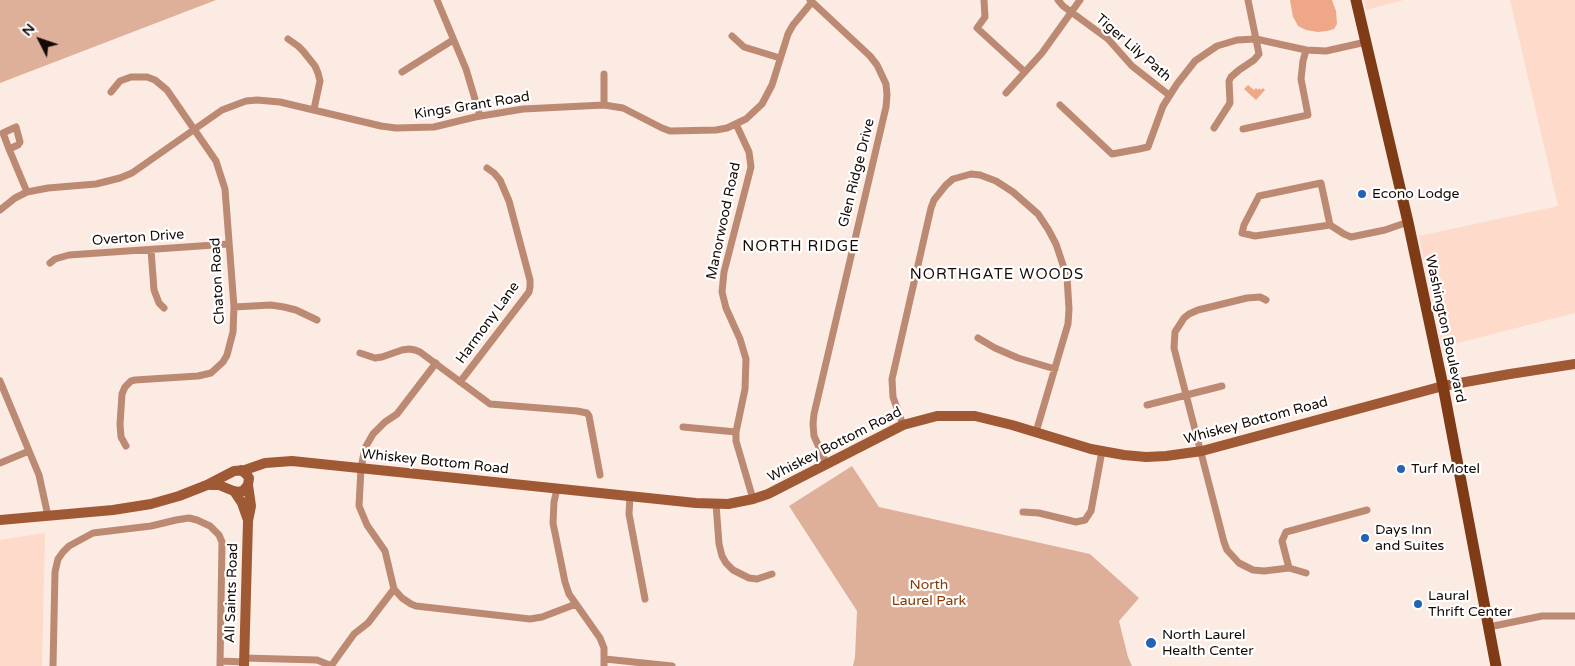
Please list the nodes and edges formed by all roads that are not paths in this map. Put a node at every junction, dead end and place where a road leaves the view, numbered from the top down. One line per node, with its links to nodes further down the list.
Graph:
1 (437, 0): 12 (street)
2 (984, 0): 17 (street)
3 (1058, 0): 8 (street, Tiger Lily Path)
4 (1080, 0): 8 (street)
5 (1248, 0): 11 (street)
6 (1356, 0): 13 (main road, Washington Boulevard)
7 (811, 1): 15 (street, Kings Grant Road); 64 (street, Glen Ridge Drive)
8 (1070, 12): 17 (street); 21 (street, Tiger Lily Path)
9 (732, 36): 15 (street)
10 (288, 39): 24 (street)
11 (1256, 39): 14 (street); 21 (street); 27 (street)
12 (453, 40): 16 (street); 25 (street)
13 (1366, 42): 14 (street); 34 (main road, Washington Boulevard)
14 (1306, 50): 29 (street)
15 (780, 58): 26 (street, Kings Grant Road)
16 (402, 72)
17 (1025, 72): 20 (street)
18 (604, 74): 23 (street)
19 (111, 92): 28 (street, Chaton Road)
20 (1006, 93)
21 (1170, 95): 22 (street)
22 (1060, 105)
23 (604, 106): 25 (street, Kings Grant Road); 26 (street, Kings Grant Road)
24 (314, 109): 25 (street, Kings Grant Road); 28 (street, Kings Grant Road)
25 (480, 116)
26 (736, 124): 56 (street, Manorwood Road)
27 (1214, 128)
28 (194, 129): 32 (street, Kings Grant Road); 36 (street, Chaton Road)
29 (1244, 129)
30 (9, 149): 32 (street)
31 (487, 168): 48 (street, Harmony Lane)
32 (27, 192): 33 (street, Kings Grant Road)
33 (0, 210)
34 (1408, 222): 35 (street); 51 (main road, Washington Boulevard)
35 (1330, 225): 35 (street)
36 (229, 244): 37 (street, Overton Drive); 40 (street, Chaton Road)
37 (151, 250): 38 (street, Overton Drive); 41 (street)
38 (50, 263)
39 (1266, 300): 52 (street)
40 (234, 307): 42 (street); 58 (street, Chaton Road)
41 (164, 308)
42 (317, 320)
43 (978, 338): 47 (street)
44 (360, 352): 45 (street)
45 (436, 363): 48 (street); 65 (street, Harmony Lane)
46 (1575, 364): 51 (street, Whiskey Bottom Road)
47 (1055, 369): 54 (street); 57 (street)
48 (460, 382): 67 (street)
49 (1, 385): 59 (street)
50 (1222, 386): 52 (street)
51 (1443, 386): 61 (street, Whiskey Bottom Road); 87 (main road, Washington Boulevard)
52 (1187, 394): 53 (street); 61 (street)
53 (1147, 405)
54 (903, 425): 57 (street, Whiskey Bottom Road); 64 (street, Whiskey Bottom Road)
55 (683, 427): 56 (street)
56 (736, 432): 73 (street, Manorwood Road)
57 (1036, 432): 60 (street, Whiskey Bottom Road)
58 (126, 446)
59 (29, 451): 62 (street); 77 (street)
60 (1102, 451): 61 (street, Whiskey Bottom Road); 76 (street)
61 (1202, 451): 80 (street)
62 (0, 463)
63 (275, 463): 65 (street, Whiskey Bottom Road); 66 (street, Whiskey Bottom Road); 68 (street)
64 (827, 465): 73 (street, Whiskey Bottom Road)
65 (361, 468): 70 (street, Whiskey Bottom Road); 83 (street, Harmony Lane)
66 (236, 472): 68 (street); 69 (street, Whiskey Bottom Road); 71 (street)
67 (600, 475)
68 (249, 484): 71 (street); 79 (street, All Saints Road)
69 (207, 485): 71 (street); 77 (street, Whiskey Bottom Road)
70 (557, 489): 72 (street, Whiskey Bottom Road); 85 (street)
71 (232, 490): 79 (street, All Saints Road)
72 (630, 496): 74 (street, Whiskey Bottom Road); 84 (street)
73 (753, 499): 74 (street, Whiskey Bottom Road)
74 (716, 504): 82 (street)
75 (1367, 510): 80 (street)
76 (1023, 512)
77 (48, 516): 78 (street, Whiskey Bottom Road)
78 (0, 520)
79 (248, 521): 88 (street, All Saints Road)
80 (1289, 568): 81 (street)
81 (1306, 573)
82 (772, 574)
83 (394, 589): 85 (street); 92 (street)
84 (645, 599)
85 (576, 604): 90 (street)
86 (1575, 616): 87 (street)
87 (1489, 628): 94 (main road, Washington Boulevard)
88 (244, 662): 89 (street); 92 (street)
89 (220, 663): 91 (street)
90 (604, 663): 93 (street)
91 (53, 666)
92 (331, 666)
93 (672, 666)
94 (1496, 666)

